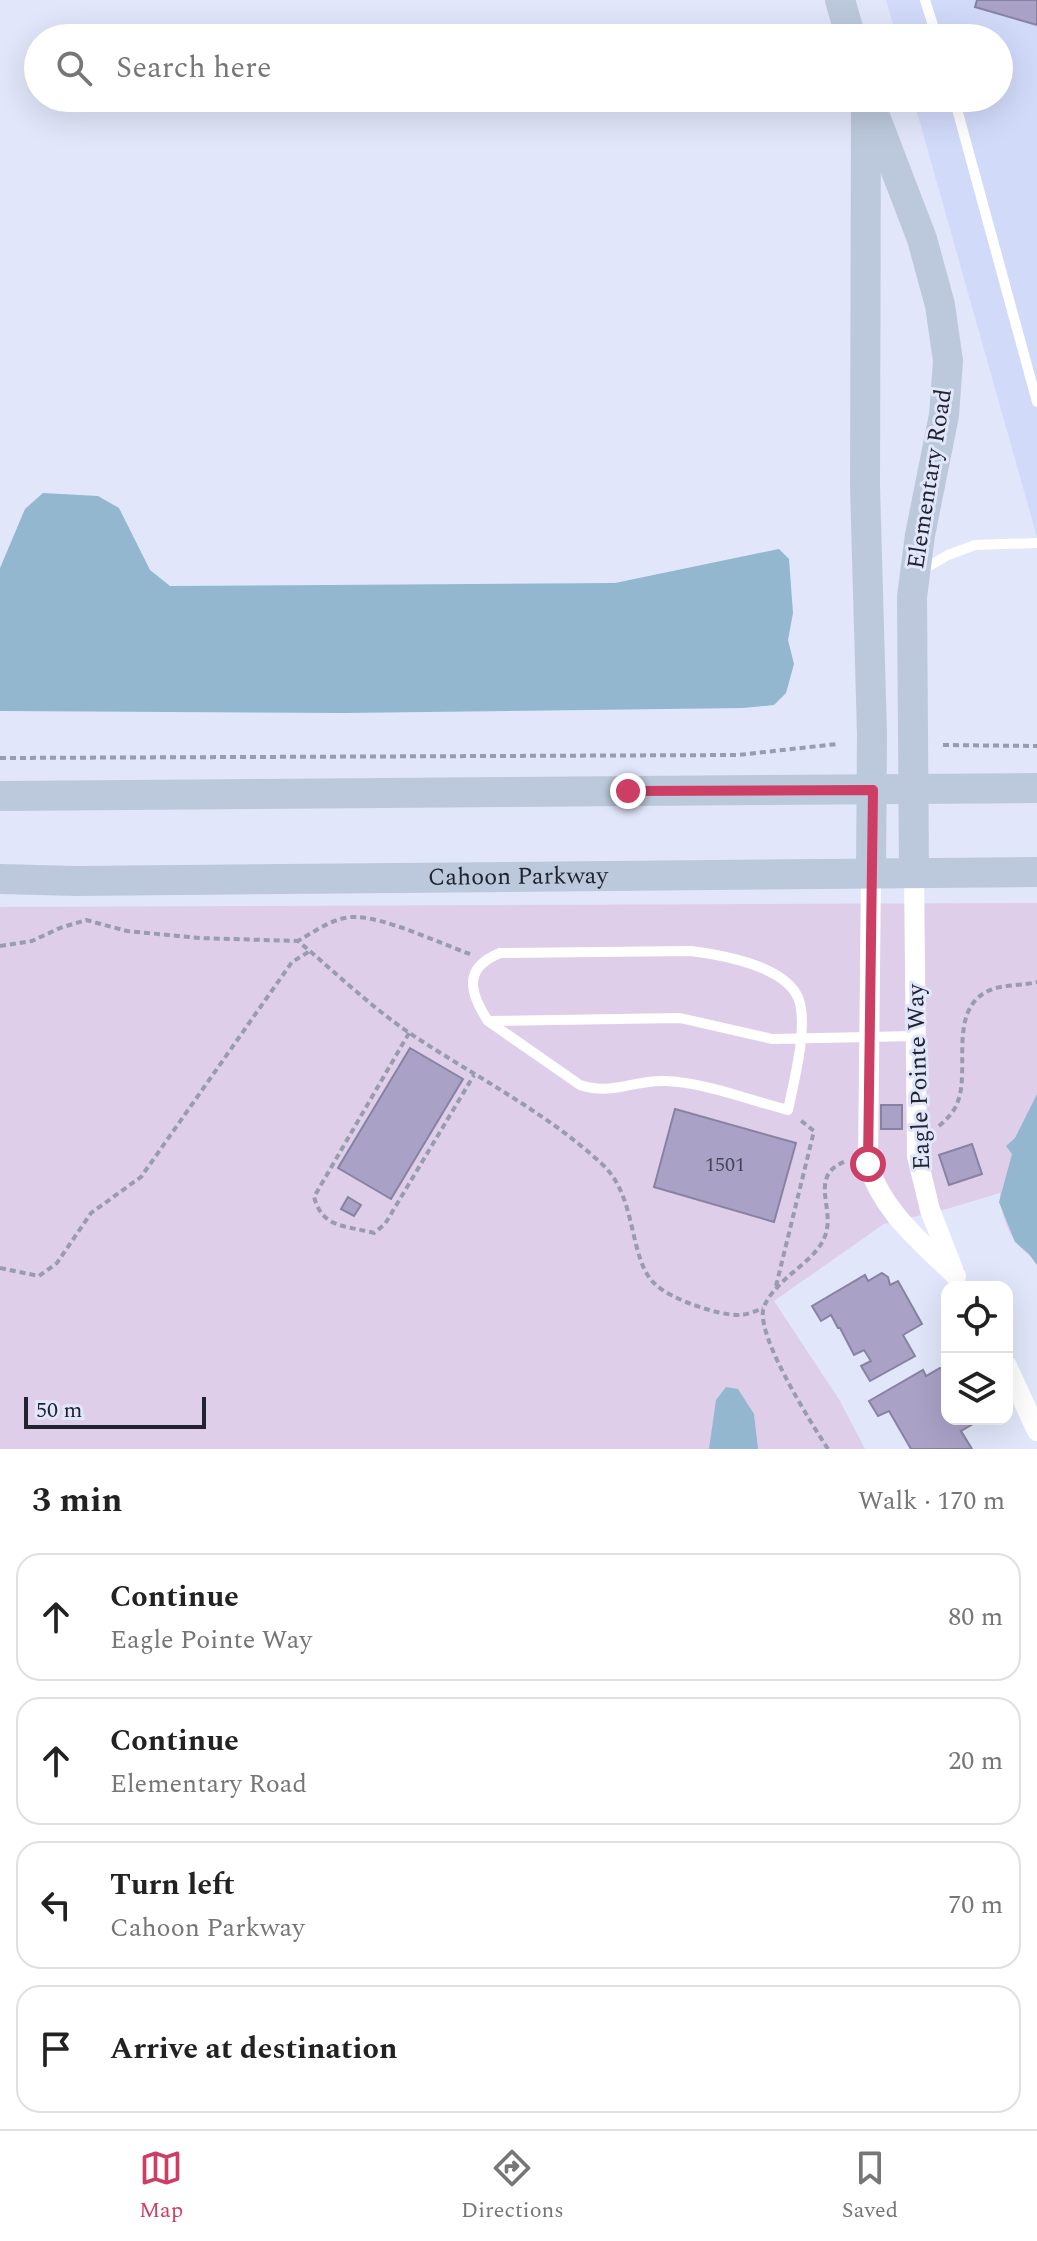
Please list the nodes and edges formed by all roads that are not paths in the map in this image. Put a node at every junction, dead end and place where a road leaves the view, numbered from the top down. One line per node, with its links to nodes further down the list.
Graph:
1 (840, 0): 3 (street)
2 (925, 0): 4 (lane)
3 (847, 24)
4 (933, 24)
5 (867, 112): 12 (street, Elementary Road)
6 (872, 112): 10 (street, Elementary Road)
7 (958, 112): 8 (lane)
8 (1037, 402)
9 (1037, 543): 10 (lane)
10 (914, 575): 13 (street, Elementary Road)
11 (1037, 788): 13 (street)
12 (873, 790): 13 (street); 14 (street); 17 (street, Elementary Road)
13 (912, 790): 15 (street, Elementary Road)
14 (0, 796)
15 (914, 872): 16 (street, Cahoon Parkway); 17 (street, Cahoon Parkway); 20 (street, Eagle Pointe Way)
16 (1037, 872)
17 (871, 873): 18 (street, Cahoon Parkway); 21 (street, Eagle Pointe Way)
18 (0, 879)
19 (488, 1021): 22 (lane); 22 (lane); 22 (lane)
20 (915, 1036): 21 (lane); 24 (street, Eagle Pointe Way)
21 (869, 1038): 22 (lane); 23 (street, Eagle Pointe Way)
22 (802, 1039)
23 (958, 1281)
24 (959, 1281)
25 (1013, 1374): 26 (street)
26 (1031, 1400): 27 (street)
27 (1037, 1431)

